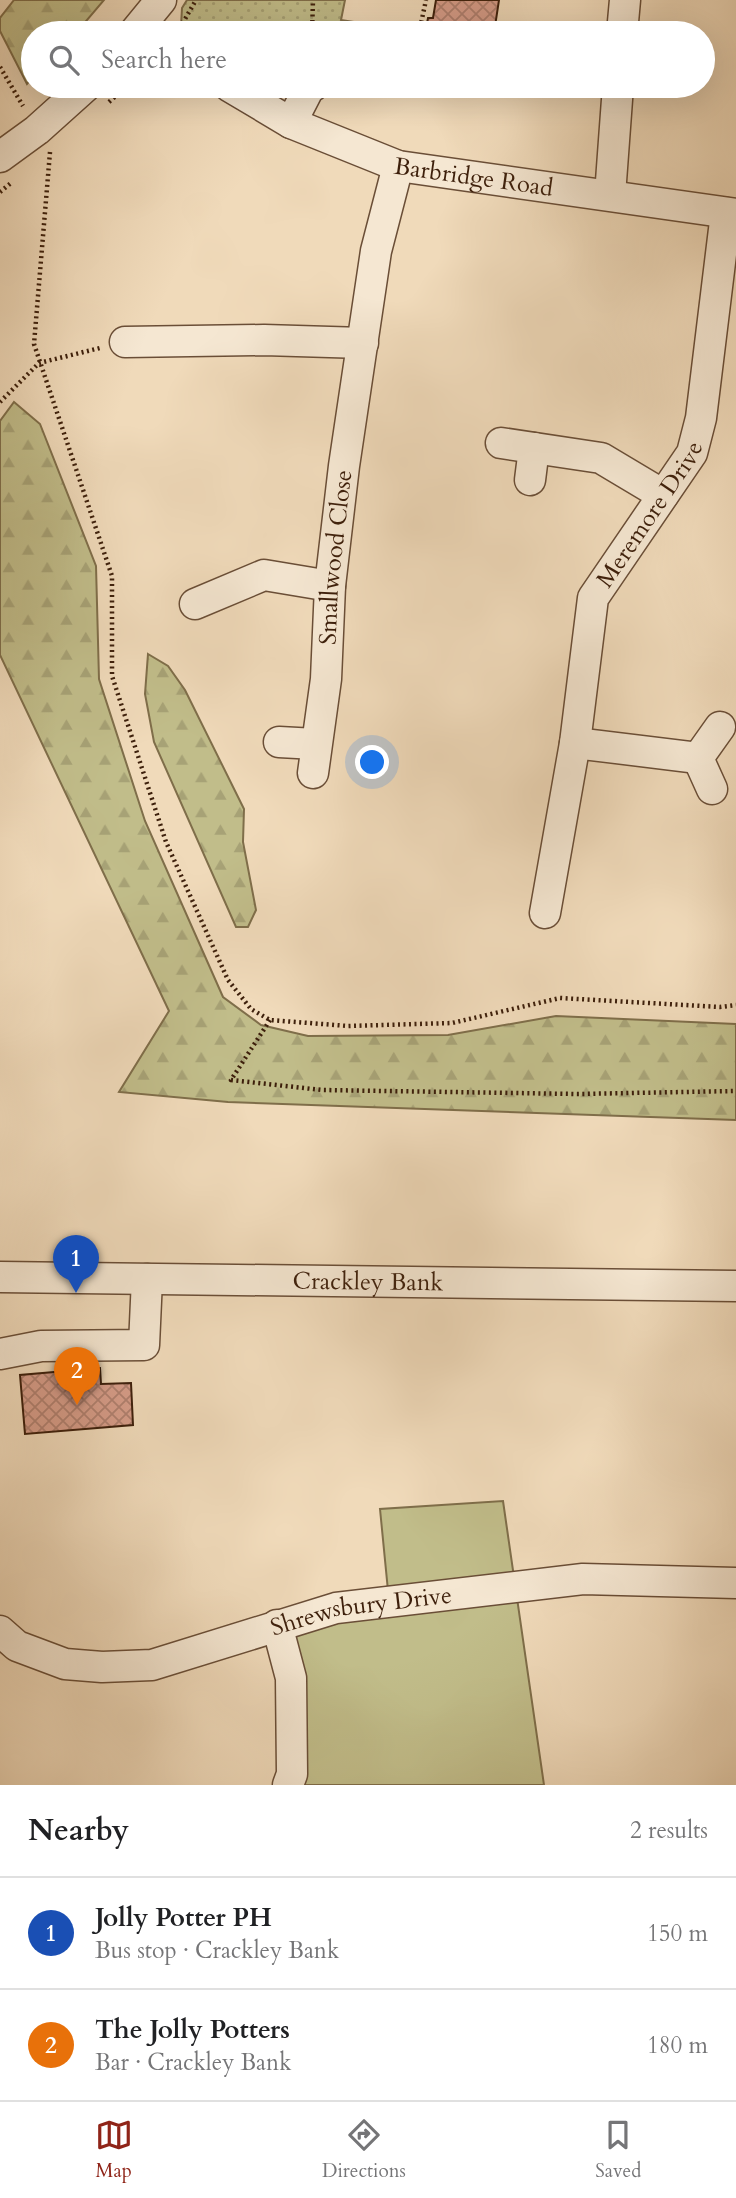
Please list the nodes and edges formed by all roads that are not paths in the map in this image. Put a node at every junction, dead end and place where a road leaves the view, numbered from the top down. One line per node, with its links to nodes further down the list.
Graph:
1 (161, 0): 3 (street)
2 (625, 0): 4 (street)
3 (147, 21)
4 (623, 21)
5 (73, 98): 10 (street)
6 (249, 98): 9 (street, Barbridge Road)
7 (306, 98): 9 (street)
8 (617, 98): 12 (street)
9 (291, 123): 11 (street, Barbridge Road)
10 (0, 157)
11 (398, 166): 12 (street, Barbridge Road); 15 (street, Smallwood Close)
12 (610, 195): 13 (street, Barbridge Road)
13 (731, 214): 19 (street, Meremore Drive)
14 (125, 342): 15 (street)
15 (363, 343): 20 (street, Smallwood Close)
16 (501, 443): 17 (street)
17 (534, 448): 18 (street); 19 (street)
18 (530, 480)
19 (663, 495): 24 (street, Meremore Drive)
20 (330, 586): 21 (street); 23 (street, Smallwood Close)
21 (195, 604)
22 (720, 727): 25 (street)
23 (279, 742)
24 (575, 743): 25 (street); 27 (street, Meremore Drive)
25 (698, 758): 26 (street)
26 (712, 789)
27 (538, 898)
28 (0, 1277): 29 (street, Crackley Bank)
29 (146, 1279): 30 (street, Crackley Bank); 31 (street)
30 (736, 1286)
31 (0, 1354)
32 (736, 1583): 33 (street, Shrewsbury Drive)
33 (277, 1625): 34 (street, Shrewsbury Drive); 35 (street)
34 (0, 1631)
35 (288, 1785)

